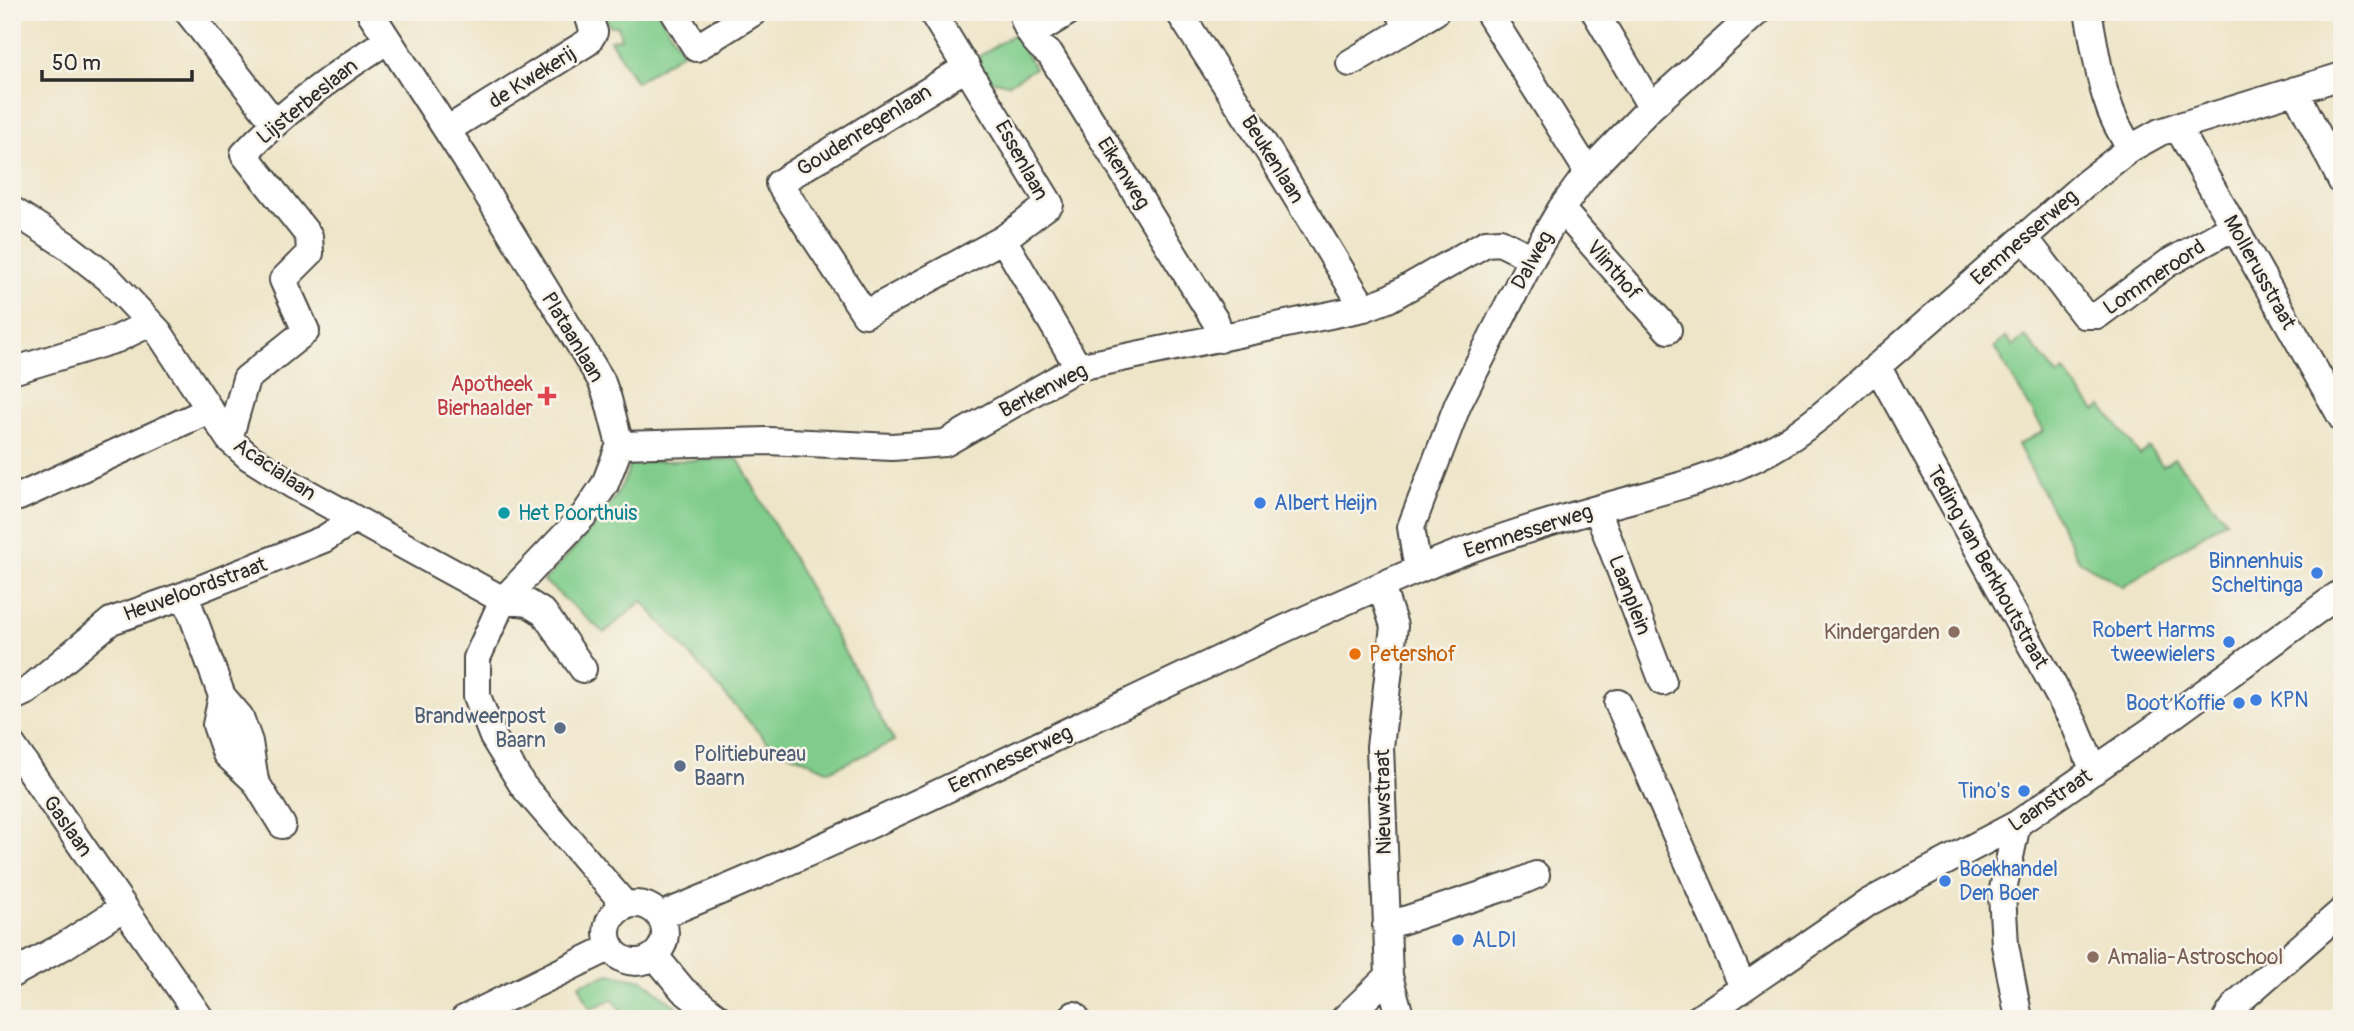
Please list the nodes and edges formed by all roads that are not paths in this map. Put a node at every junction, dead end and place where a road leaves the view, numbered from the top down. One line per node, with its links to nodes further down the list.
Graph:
1 (188, 12): 22 (street)
2 (370, 12): 16 (street, Plataanlaan)
3 (587, 12): 24 (street, de Kwekerij)
4 (674, 12): 5 (street)
5 (754, 12)
6 (932, 12): 18 (street, Essenlaan)
7 (1068, 12): 15 (street)
8 (1179, 12): 34 (street, Beukenlaan)
9 (1435, 12): 14 (street)
10 (1488, 12): 26 (street)
11 (1595, 12): 21 (street)
12 (1757, 12): 21 (street, Dalweg)
13 (2088, 12): 25 (street)
14 (1404, 20): 17 (street)
15 (1026, 24): 37 (street, Eikenweg)
16 (388, 40): 22 (street, Lijsterbeslaan); 24 (street, Plataanlaan)
17 (1350, 63)
18 (967, 67): 32 (street, Essenlaan); 32 (street, Goudenregenlaan)
19 (2342, 76): 20 (street, Eemnesserweg)
20 (2295, 90): 23 (street, Eemnesserweg); 27 (street)
21 (1651, 107): 26 (street, Dalweg)
22 (274, 122): 43 (street, Lijsterbeslaan)
23 (2177, 126): 25 (street, Eemnesserweg); 30 (street, Mollerusstraat)
24 (447, 130): 44 (street, Plataanlaan)
25 (2131, 148): 31 (street, Eemnesserweg)
26 (1588, 172): 28 (street, Dalweg)
27 (2342, 182)
28 (1561, 209): 33 (street, Dalweg); 36 (street, Vlinthof)
29 (12, 210): 35 (street, Acacialaan)
30 (2235, 226): 31 (street, Lommeroord); 42 (street, Mollerusstraat)
31 (2025, 238): 38 (street, Eemnesserweg)
32 (1003, 239): 39 (street)
33 (1532, 258): 34 (street, Berkenweg); 48 (street, Dalweg)
34 (1364, 308): 37 (street, Berkenweg)
35 (150, 323): 40 (street); 41 (street, Acacialaan)
36 (1668, 330)
37 (1220, 339): 39 (street, Berkenweg)
38 (1877, 366): 46 (street, Eemnesserweg); 58 (street, Teding van Berkhoutstraat)
39 (1078, 367): 44 (street, Berkenweg)
40 (12, 371)
41 (209, 410): 43 (street, Acacialaan); 45 (street)
42 (2342, 418)
43 (229, 439): 47 (street, Acacialaan)
44 (620, 444): 52 (street)
45 (19, 497)
46 (1597, 509): 48 (street, Eemnesserweg); 54 (street, Laanplein)
47 (354, 519): 51 (street, Heuveloordstraat); 52 (street, Acacialaan)
48 (1418, 570): 49 (street, Eemnesserweg)
49 (1381, 586): 65 (street, Eemnesserweg); 66 (street, Nieuwstraat)
50 (2342, 592): 58 (street, Laanstraat)
51 (185, 595): 55 (street, Heuveloordstraat); 60 (street)
52 (503, 600): 53 (street, Acacialaan); 63 (street)
53 (583, 669)
54 (1663, 682)
55 (12, 698)
56 (1618, 703): 71 (street)
57 (12, 745): 62 (street, Gaslaan)
58 (2094, 771): 59 (street, Laanstraat)
59 (2017, 824): 71 (street, Laanstraat); 80 (street)
60 (282, 825)
61 (1536, 875): 66 (street)
62 (124, 906): 69 (street); 72 (street, Gaslaan)
63 (626, 906): 65 (street); 67 (street)
64 (2342, 911): 81 (street)
65 (660, 916): 68 (street)
66 (1387, 926): 70 (street, Nieuwstraat)
67 (611, 947): 68 (street); 73 (street)
68 (655, 956): 74 (street)
69 (12, 974)
70 (1389, 976): 77 (street); 78 (street, Nieuwstraat)
71 (1744, 987): 79 (street, Laanstraat)
72 (201, 1019)
73 (464, 1019)
74 (720, 1019)
75 (1070, 1019): 76 (street)
76 (1077, 1019)
77 (1344, 1019)
78 (1401, 1019)
79 (1698, 1019)
80 (2019, 1019)
81 (2226, 1019)

